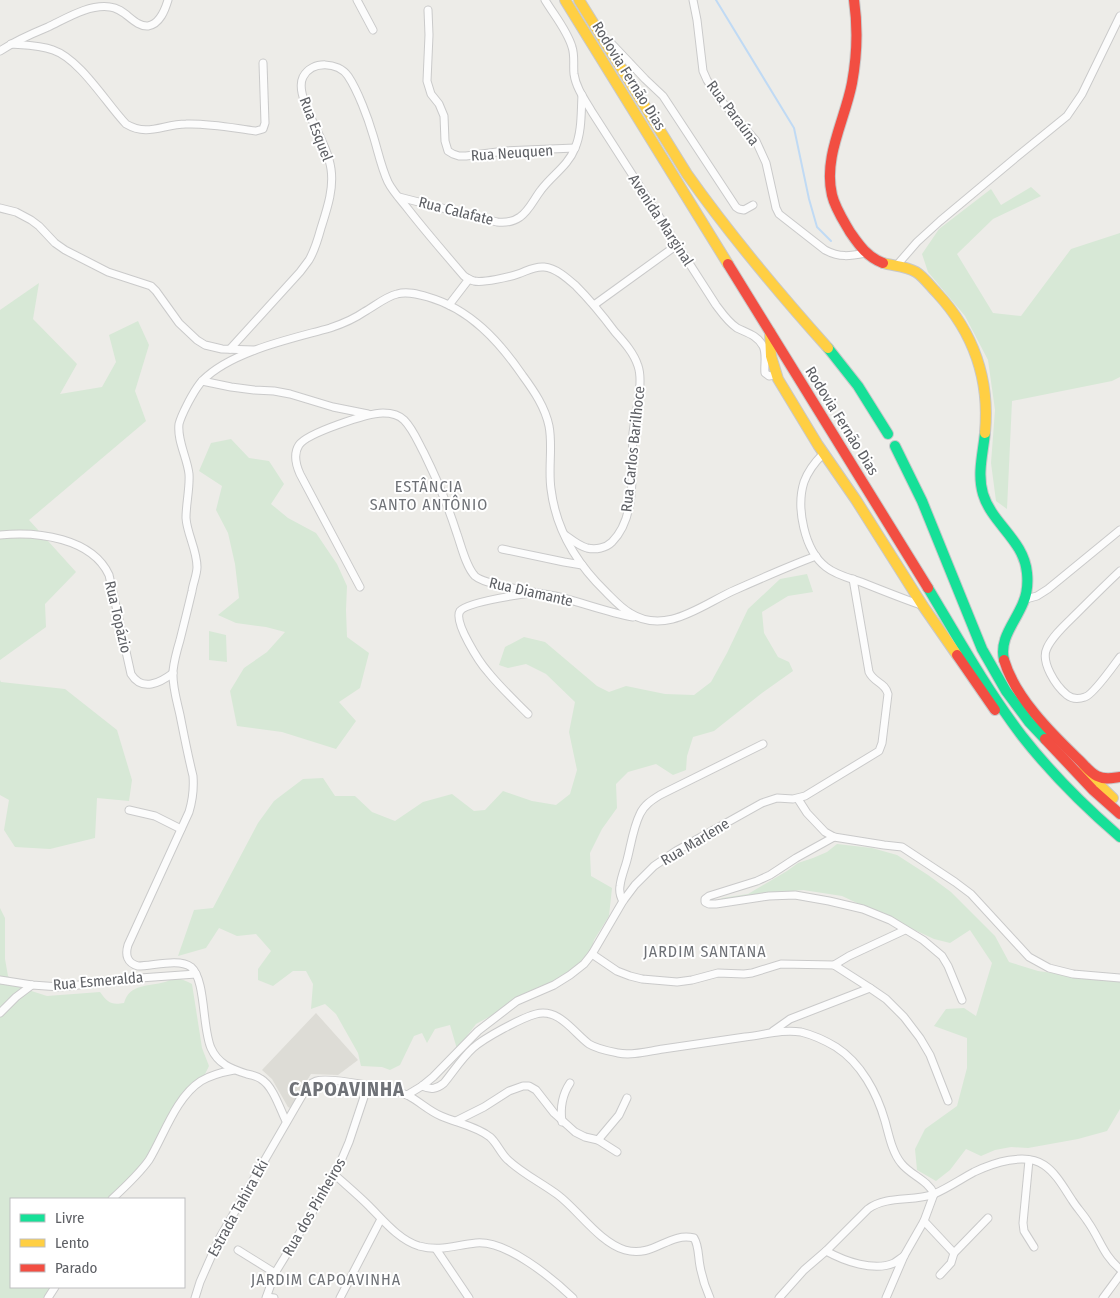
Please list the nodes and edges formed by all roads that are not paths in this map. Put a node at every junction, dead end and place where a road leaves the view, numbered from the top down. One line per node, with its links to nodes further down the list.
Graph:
1 (168, 0): 12 (street)
2 (357, 0): 11 (street)
3 (545, 0): 15 (street, Avenida Marginal)
4 (565, 0): 26 (main road, Rodovia Fernão Dias)
5 (579, 0): 10 (main road, Rodovia Fernão Dias)
6 (693, 0): 21 (street, Rua Paraúna)
7 (854, 0): 21 (main road)
8 (428, 10): 16 (street, Rua Neuquen)
9 (1120, 16): 22 (street)
10 (598, 29): 18 (street); 32 (main road, Rodovia Fernão Dias)
11 (373, 30)
12 (11, 44): 13 (street); 14 (street)
13 (0, 51)
14 (263, 62)
15 (582, 94): 16 (street, Rua Calafate); 20 (street, Avenida Marginal)
16 (575, 148): 17 (street, Rua Calafate)
17 (399, 197): 23 (street, Rua Esquel); 27 (street, Rua Esquel)
18 (753, 205)
19 (0, 208): 27 (street)
20 (677, 245): 25 (street); 29 (street, Avenida Marginal)
21 (866, 253): 22 (main road)
22 (897, 265): 45 (main road)
23 (468, 279): 24 (street); 25 (street, Rua Carlos Barilhoce)
24 (450, 305): 28 (street); 36 (street)
25 (594, 306): 36 (street, Rua Carlos Barilhoce)
26 (770, 332): 29 (main road); 52 (main road, Rodovia Fernão Dias)
27 (230, 349): 28 (street)
28 (257, 350): 30 (street)
29 (776, 375): 34 (main road)
30 (202, 381): 31 (street); 49 (street)
31 (371, 414): 43 (street, Rua Diamante); 44 (street, Rua Diamante)
32 (888, 434)
33 (895, 446): 51 (main road, Rodovia Fernão Dias)
34 (823, 454): 39 (street); 46 (main road)
35 (1120, 530): 45 (street)
36 (564, 534): 40 (street)
37 (0, 535): 49 (street, Rua Topázio)
38 (502, 549): 40 (street)
39 (816, 556): 42 (street); 47 (street, Rua Diamante)
40 (582, 565): 47 (street)
41 (1120, 571): 48 (street)
42 (853, 579): 46 (street); 55 (street, Rua Marlene)
43 (360, 587)
44 (535, 592): 47 (street, Rua Diamante); 50 (street)
45 (1026, 599): 54 (main road)
46 (923, 606): 52 (main road)
47 (640, 618)
48 (1120, 657)
49 (173, 674): 59 (street)
50 (528, 714)
51 (1028, 722): 56 (main road); 58 (main road, Rodovia Fernão Dias)
52 (1027, 742): 61 (main road, Rodovia Fernão Dias)
53 (763, 744): 62 (street)
54 (1120, 777)
55 (798, 799): 60 (street); 62 (street, Rua Marlene)
56 (1120, 804)
57 (129, 810): 59 (street)
58 (1120, 814)
59 (181, 829): 66 (street)
60 (834, 837): 63 (street); 67 (street)
61 (1120, 837)
62 (623, 901): 64 (street, Rua Marlene)
63 (905, 930): 65 (street); 71 (street)
64 (592, 954): 65 (street); 77 (street, Rua Marlene)
65 (834, 965): 70 (street)
66 (196, 974): 69 (street, Rua Esmeralda); 74 (street)
67 (1120, 978)
68 (0, 980): 69 (street, Rua Esmeralda)
69 (32, 986): 72 (street)
70 (870, 988): 73 (street); 80 (street)
71 (962, 1000)
72 (0, 1013)
73 (772, 1032): 77 (street); 88 (street)
74 (234, 1070): 82 (street); 89 (street)
75 (570, 1083): 83 (street)
76 (368, 1085): 78 (street); 82 (street, Estrada Tahira Eki); 87 (street, Rua dos Pinheiros)
77 (422, 1086): 78 (street, Rua Marlene)
78 (407, 1095): 81 (street)
79 (628, 1098): 84 (street)
80 (948, 1101)
81 (456, 1121): 83 (street); 108 (street)
82 (286, 1122): 103 (street, Estrada Tahira Eki)
83 (562, 1122): 84 (street)
84 (598, 1140): 85 (street)
85 (618, 1152)
86 (1029, 1160): 88 (street); 93 (street); 99 (street)
87 (335, 1175): 91 (street); 100 (street, Rua dos Pinheiros)
88 (934, 1194): 92 (street); 96 (street)
89 (113, 1198)
90 (988, 1218): 97 (street)
91 (381, 1219): 94 (street); 105 (street)
92 (924, 1221): 97 (street); 98 (street)
93 (1034, 1247)
94 (436, 1249): 106 (street); 107 (street)
95 (238, 1250): 100 (street)
96 (826, 1251): 98 (street); 109 (street)
97 (954, 1253): 101 (street)
98 (904, 1256): 110 (street)
99 (1120, 1269)
100 (275, 1274): 104 (street, Rua dos Pinheiros)
101 (940, 1275)
102 (1120, 1275): 111 (street)
103 (195, 1298)
104 (269, 1298)
105 (340, 1298)
106 (469, 1298)
107 (573, 1298)
108 (710, 1298)
109 (779, 1298)
110 (886, 1298)
111 (1103, 1298)

